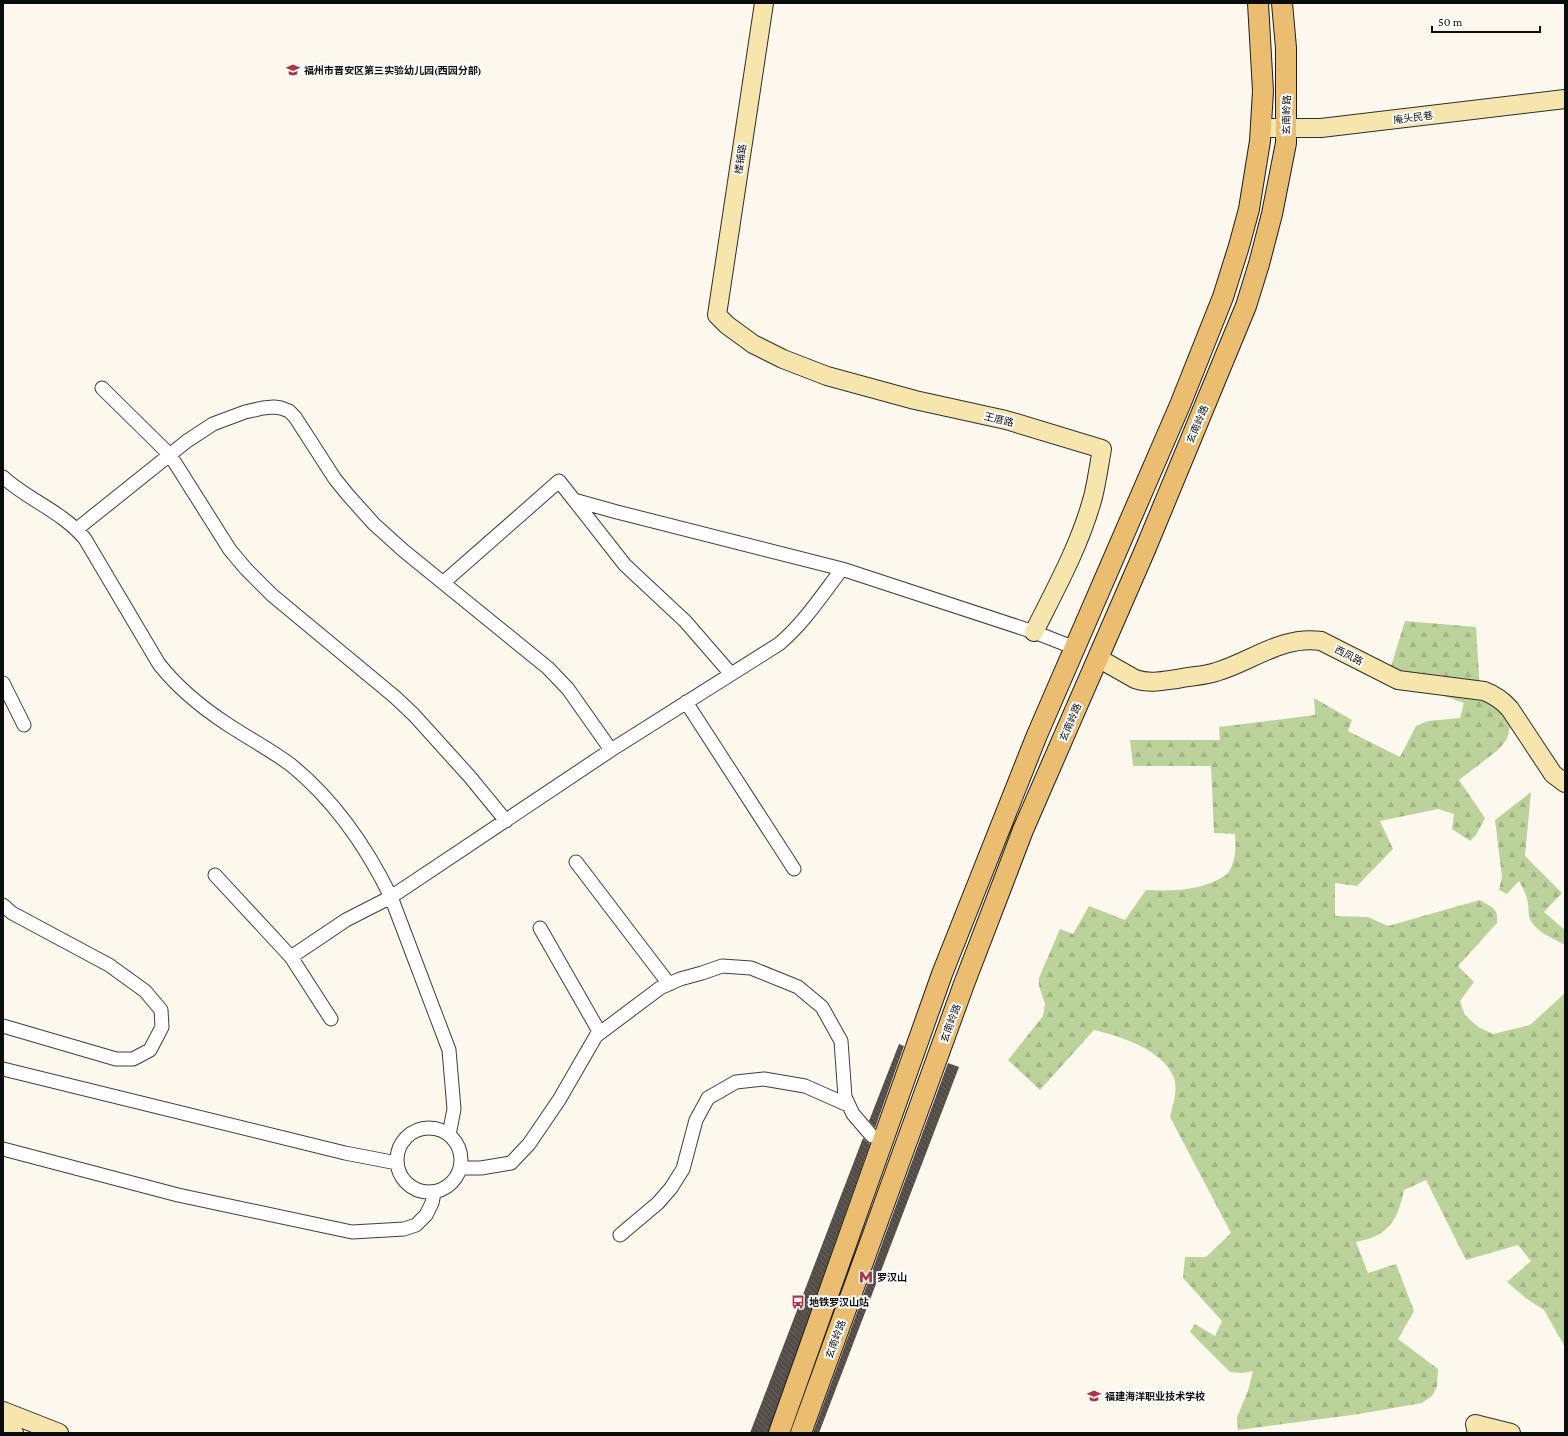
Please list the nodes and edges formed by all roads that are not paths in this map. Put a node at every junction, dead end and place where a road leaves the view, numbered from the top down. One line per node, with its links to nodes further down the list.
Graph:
1 (764, 3): 7 (street, 楼铺路)
2 (1258, 3): 5 (main road)
3 (1282, 3): 6 (main road, 玄南岭路)
4 (1565, 99): 6 (street, 庵头民巷)
5 (1261, 128): 6 (street, 庵头民巷); 16 (main road)
6 (1286, 128): 17 (main road, 玄南岭路)
7 (717, 315): 15 (street, 王厝路)
8 (102, 388): 9 (street)
9 (170, 456): 12 (street); 14 (street); 24 (street)
10 (3, 477): 12 (street)
11 (574, 500): 13 (street); 14 (street); 18 (street)
12 (77, 529): 28 (street)
13 (842, 569): 15 (street); 18 (street)
14 (444, 582): 22 (street)
15 (1034, 632): 16 (street)
16 (1075, 648): 50 (main road)
17 (1098, 658): 23 (street, 西凤路); 51 (main road, 玄南岭路)
18 (731, 674): 20 (street)
19 (3, 683): 21 (street)
20 (686, 702): 22 (street); 26 (street)
21 (24, 725)
22 (611, 750): 24 (street)
23 (1565, 784)
24 (506, 821): 28 (street)
25 (576, 862): 32 (street)
26 (794, 869)
27 (215, 875): 31 (street)
28 (391, 897): 31 (street); 38 (street)
29 (3, 905): 34 (street)
30 (540, 928): 35 (street)
31 (291, 957): 33 (street)
32 (669, 984): 35 (street); 37 (street)
33 (331, 1019)
34 (3, 1026)
35 (600, 1033): 42 (street)
36 (3, 1069): 41 (street)
37 (848, 1104): 39 (street); 44 (street)
38 (449, 1135): 41 (street); 42 (street)
39 (872, 1136)
40 (3, 1149): 43 (street)
41 (397, 1163): 43 (street)
42 (460, 1168): 43 (street)
43 (434, 1192)
44 (620, 1235)
45 (3, 1411): 49 (street)
46 (1476, 1428): 52 (street)
47 (3, 1429): 48 (street)
48 (14, 1433)
49 (59, 1433)
50 (779, 1433)
51 (801, 1433)
52 (1510, 1433)

